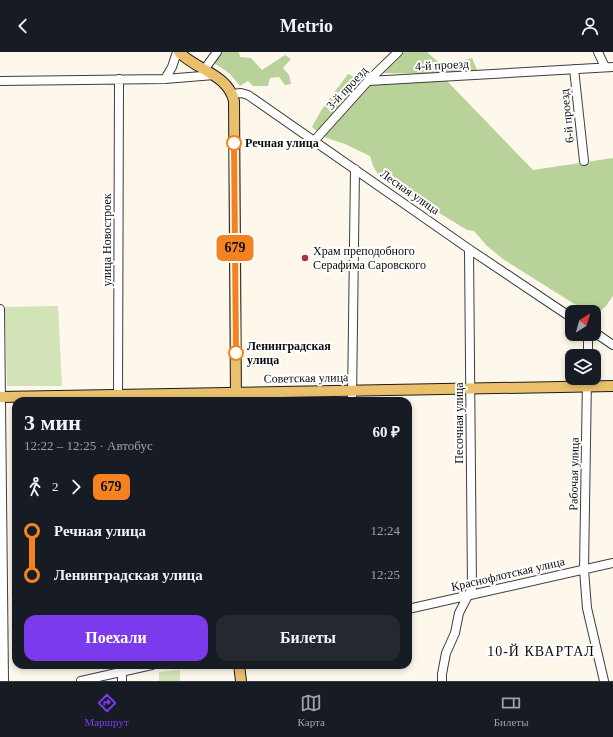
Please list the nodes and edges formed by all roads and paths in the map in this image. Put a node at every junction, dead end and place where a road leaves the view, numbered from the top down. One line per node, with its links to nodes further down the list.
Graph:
1 (178, 52): 7 (main road, Лесная улица); 10 (street)
2 (217, 52): 7 (street)
3 (398, 52): 12 (street, 3-й проезд)
4 (598, 52): 5 (street)
5 (609, 67): 6 (street, 4-й проезд)
6 (574, 69): 12 (street, 4-й проезд); 15 (street, 6-й проезд)
7 (204, 70): 8 (main road, Лесная улица)
8 (214, 75): 10 (street); 13 (main road, Лесная улица)
9 (119, 79): 10 (street); 11 (street); 31 (street, улица Новостроек)
10 (165, 79)
11 (0, 81)
12 (368, 81): 14 (street, 3-й проезд)
13 (234, 92): 14 (street, Лесная улица); 28 (main road)
14 (314, 141): 16 (street, Лесная улица)
15 (584, 161)
16 (355, 169): 17 (street, Лесная улица); 27 (street)
17 (469, 249): 19 (street, Лесная улица); 26 (street, Песочная улица)
18 (0, 308): 29 (street)
19 (565, 313)
20 (601, 337): 21 (street)
21 (613, 345)
22 (565, 383): 26 (main road, Советская улица)
23 (601, 384): 25 (main road, Советская улица)
24 (587, 385): 35 (street, Рабочая улица)
25 (613, 386)
26 (471, 389): 27 (main road, Советская улица); 36 (street, Песочная улица)
27 (352, 390): 28 (main road, Советская улица); 33 (street)
28 (236, 396): 32 (main road, Советская улица)
29 (1, 397): 30 (main road, Советская улица); 41 (street)
30 (12, 397)
31 (118, 397)
32 (177, 397)
33 (352, 397)
34 (613, 563): 35 (street, Краснофлотская улица)
35 (584, 570): 36 (street, Краснофлотская улица); 46 (street, Рабочая улица)
36 (467, 596): 37 (street, Краснофлотская улица); 45 (street, Песочная улица)
37 (412, 608)
38 (119, 669): 42 (street)
39 (122, 669): 43 (street)
40 (240, 669): 44 (main road)
41 (4, 681)
42 (81, 681)
43 (122, 681)
44 (241, 681)
45 (442, 681)
46 (604, 681)

